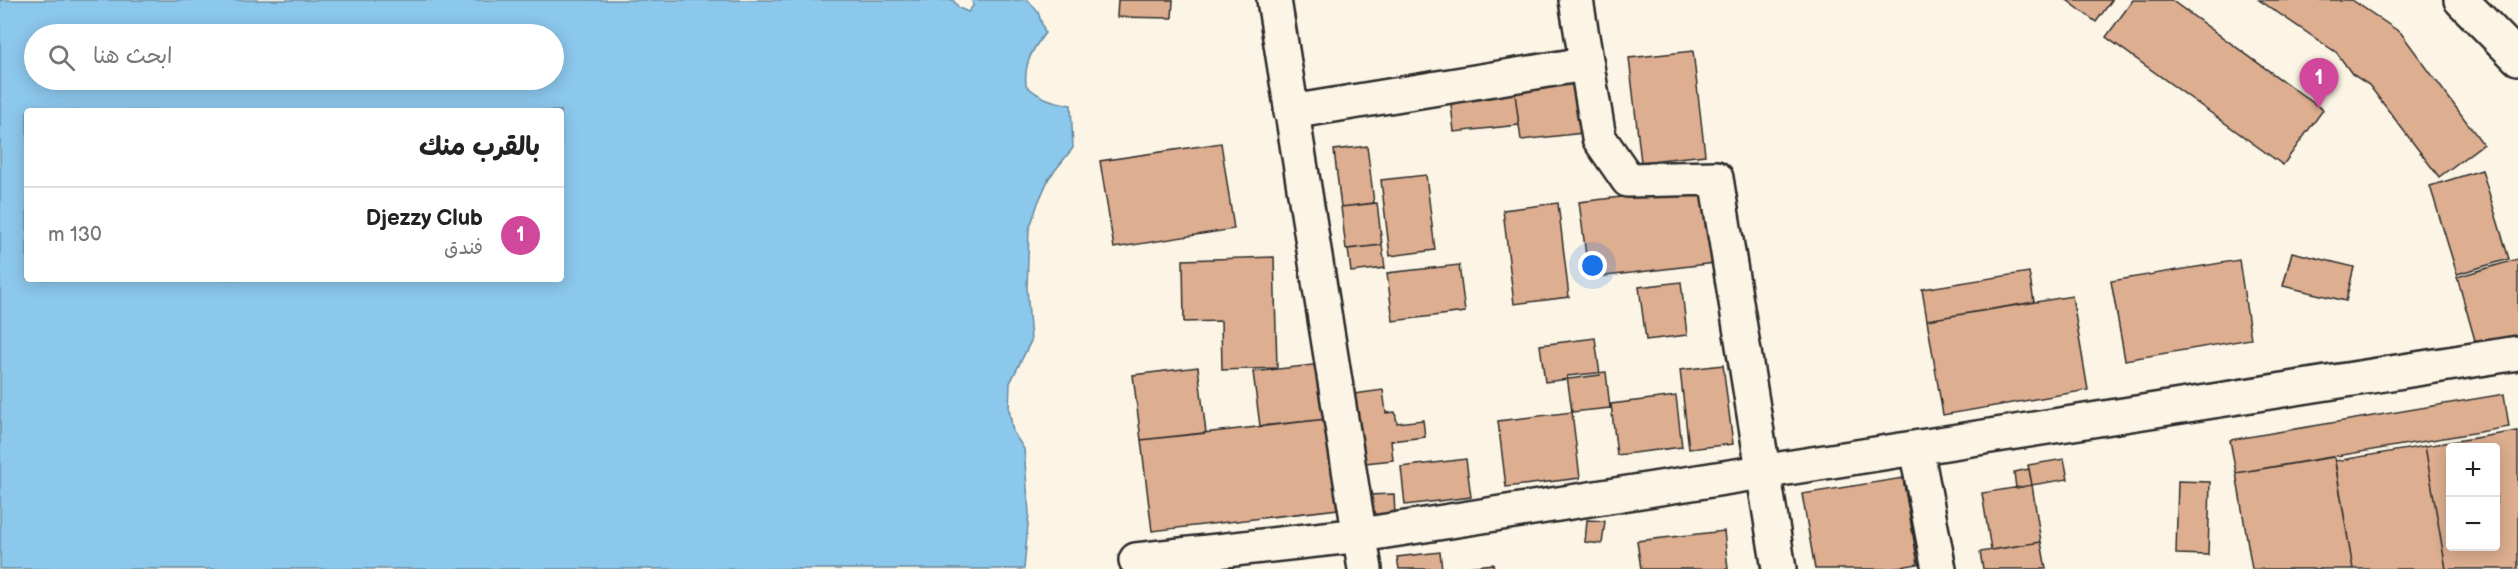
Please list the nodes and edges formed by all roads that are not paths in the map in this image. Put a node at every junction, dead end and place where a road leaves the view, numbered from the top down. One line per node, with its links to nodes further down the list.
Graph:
1 (1274, 0): 6 (street)
2 (1576, 0): 5 (street)
3 (2461, 0): 4 (street)
4 (2518, 58)
5 (1585, 64): 6 (street); 9 (street)
6 (1291, 112): 10 (street)
7 (2518, 353): 8 (street)
8 (1916, 448): 9 (street); 14 (street)
9 (1765, 471): 10 (street); 13 (street)
10 (1361, 535): 11 (street); 12 (street)
11 (1136, 560)
12 (1365, 569)
13 (1779, 569)
14 (1939, 569)

